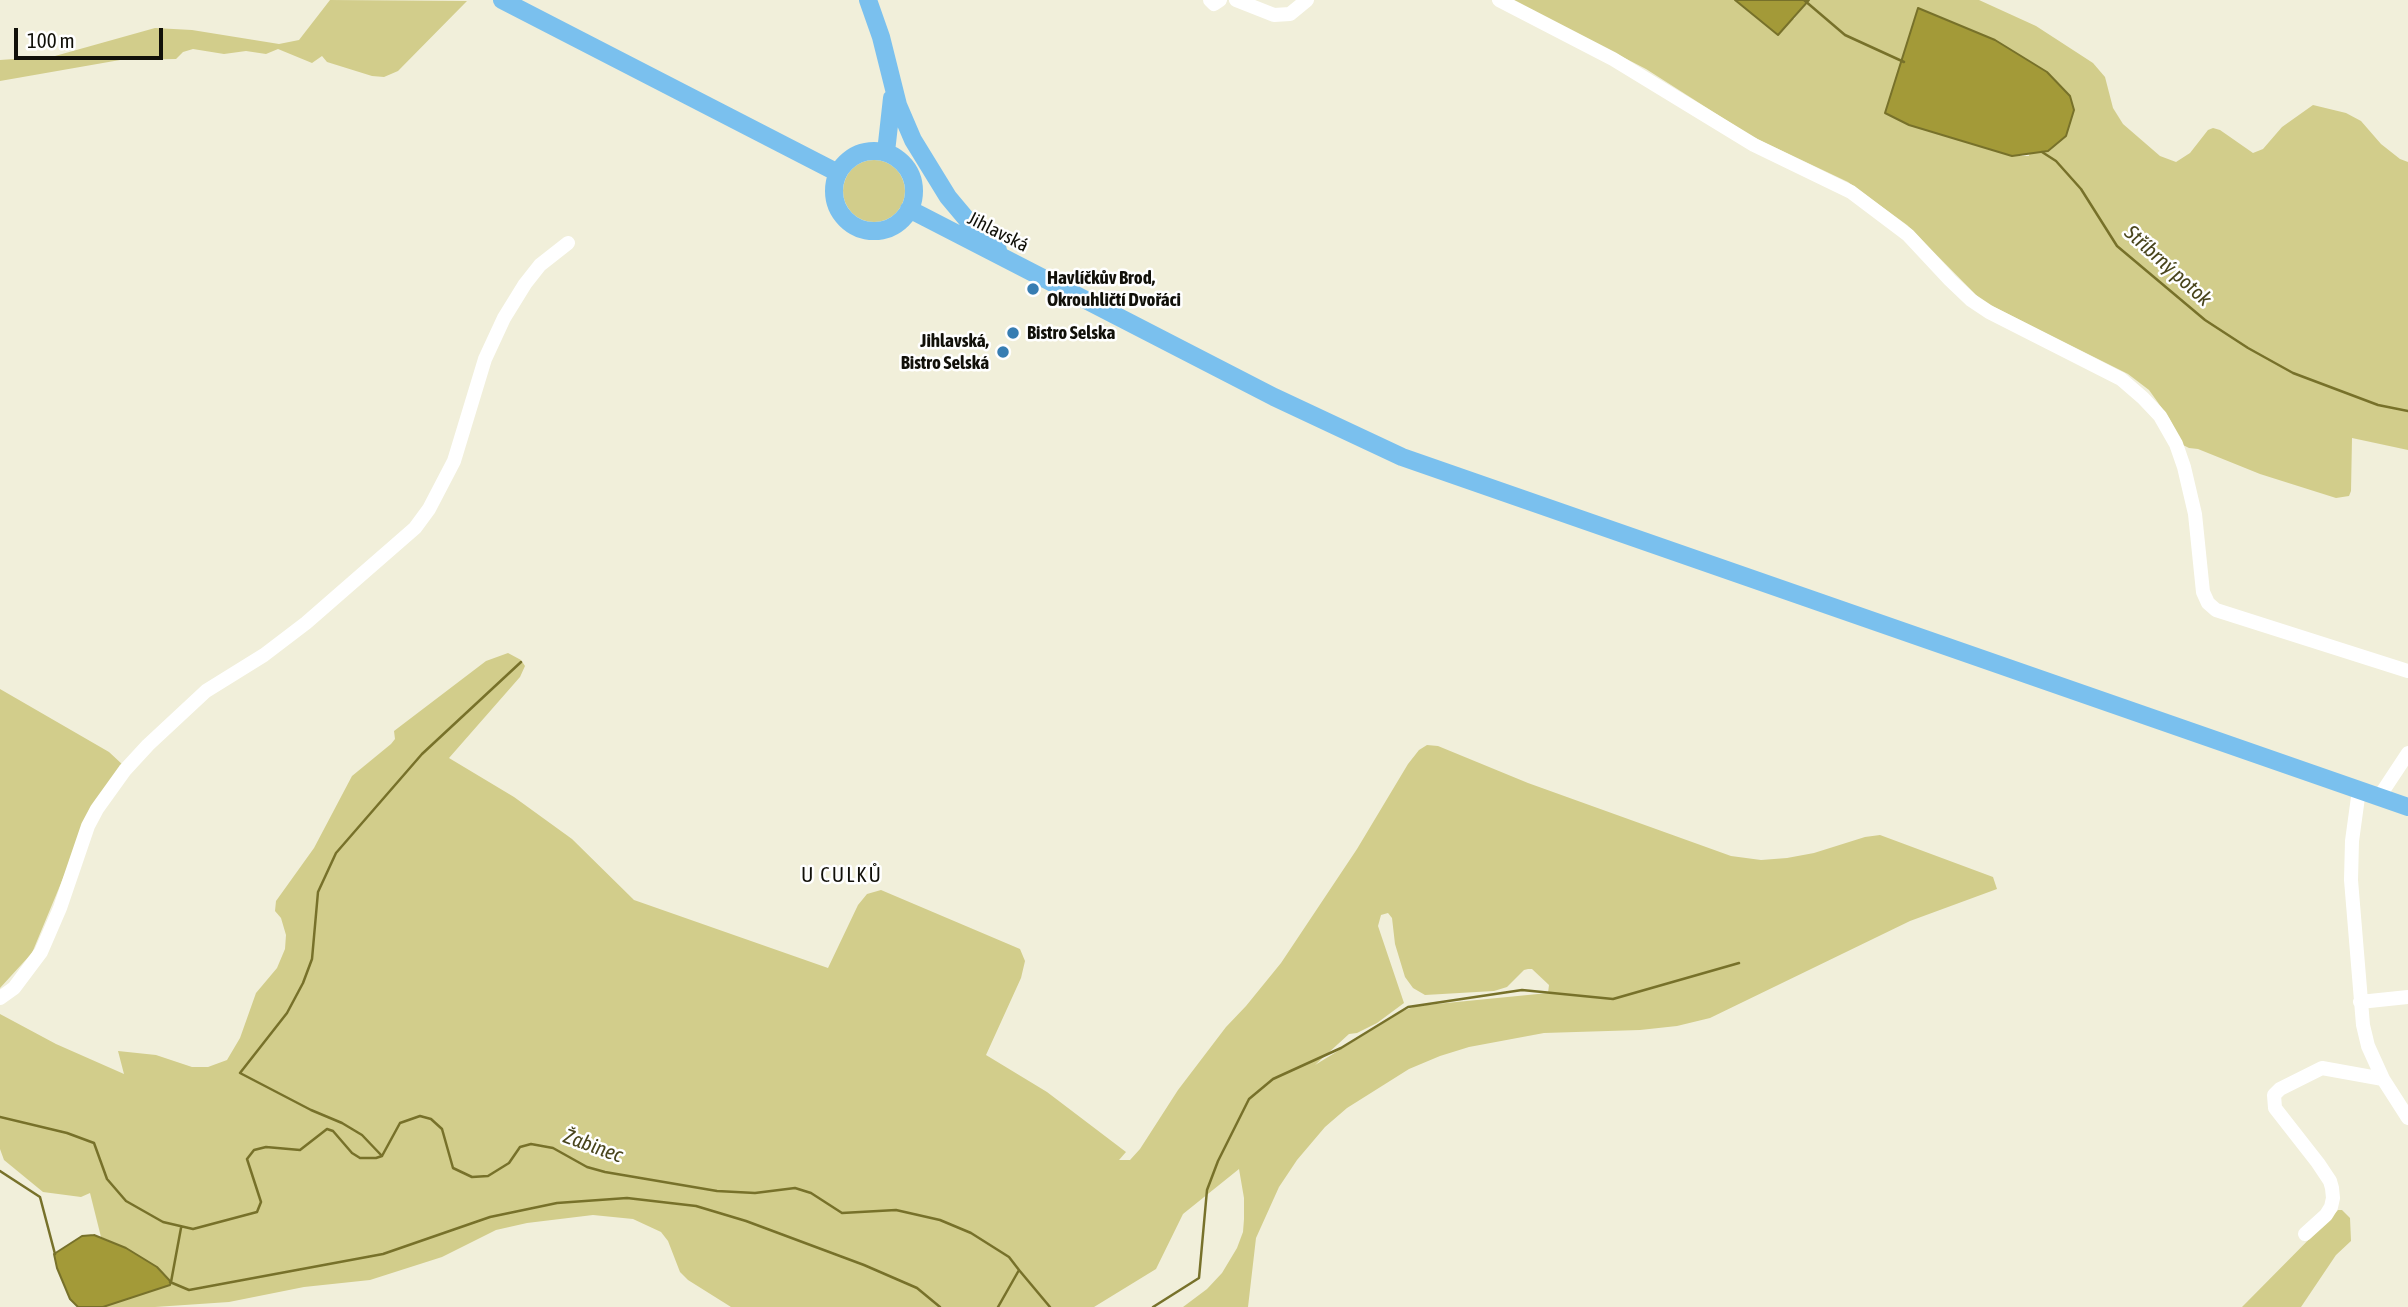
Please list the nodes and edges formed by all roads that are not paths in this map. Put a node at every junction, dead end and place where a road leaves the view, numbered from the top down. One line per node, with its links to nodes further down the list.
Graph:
1 (502, 0): 10 (main road)
2 (868, 0): 8 (main road)
3 (1210, 0): 4 (street)
4 (1220, 0)
5 (1236, 0): 6 (street)
6 (1307, 0)
7 (1499, 0): 14 (street)
8 (891, 77): 9 (main road); 13 (main road)
9 (886, 152): 10 (main road); 11 (main road)
10 (838, 173): 11 (main road)
11 (909, 209): 13 (main road, Jihlavská)
12 (568, 243): 20 (street)
13 (1026, 270): 16 (main road, Jihlavská)
14 (2408, 671)
15 (2408, 753): 17 (street)
16 (2359, 790): 17 (main road, Jihlavská); 21 (street)
17 (2379, 797): 18 (main road, Jihlavská)
18 (2408, 807)
19 (2408, 997): 21 (street)
20 (0, 998)
21 (2360, 1002): 22 (street)
22 (2383, 1079): 23 (street); 24 (street)
23 (2408, 1118)
24 (2305, 1234)

